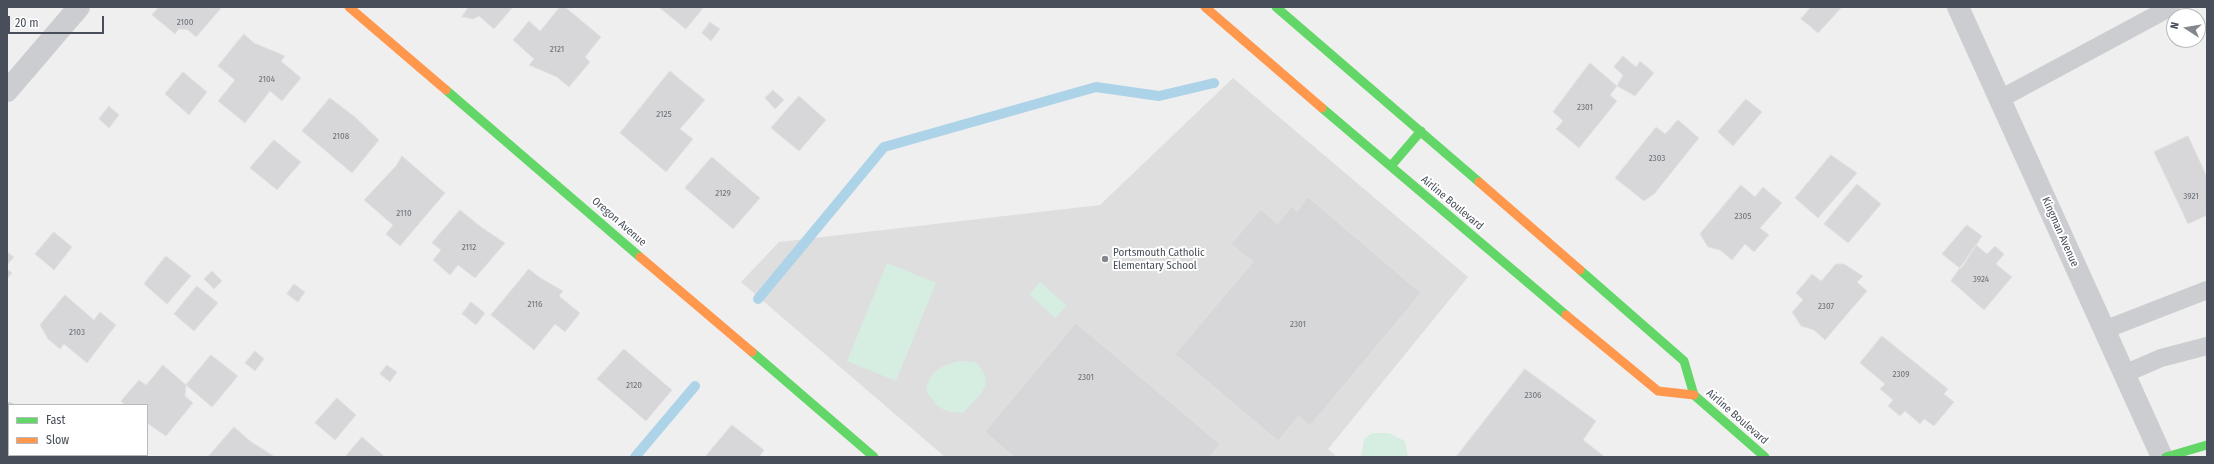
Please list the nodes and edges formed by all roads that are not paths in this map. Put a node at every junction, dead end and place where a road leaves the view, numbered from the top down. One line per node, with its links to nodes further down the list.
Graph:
1 (79, 7): 7 (street)
2 (349, 7): 17 (main road, Oregon Avenue)
3 (1205, 7): 10 (main road, Airline Boulevard)
4 (1276, 7): 9 (main road, Airline Boulevard)
5 (1958, 7): 8 (street, Kingman Avenue)
6 (2171, 7): 8 (lane)
7 (7, 91)
8 (2000, 99): 12 (street, Kingman Avenue)
9 (1421, 131): 10 (main road); 15 (main road, Airline Boulevard)
10 (1391, 166): 15 (main road, Airline Boulevard)
11 (2207, 290): 12 (lane)
12 (2104, 330): 14 (street, Kingman Avenue)
13 (2207, 346): 14 (lane)
14 (2124, 374): 19 (street, Kingman Avenue)
15 (1694, 395): 18 (main road, Airline Boulevard)
16 (2199, 450): 20 (main road)
17 (874, 457)
18 (1764, 457)
19 (2162, 457)
20 (2166, 457)

